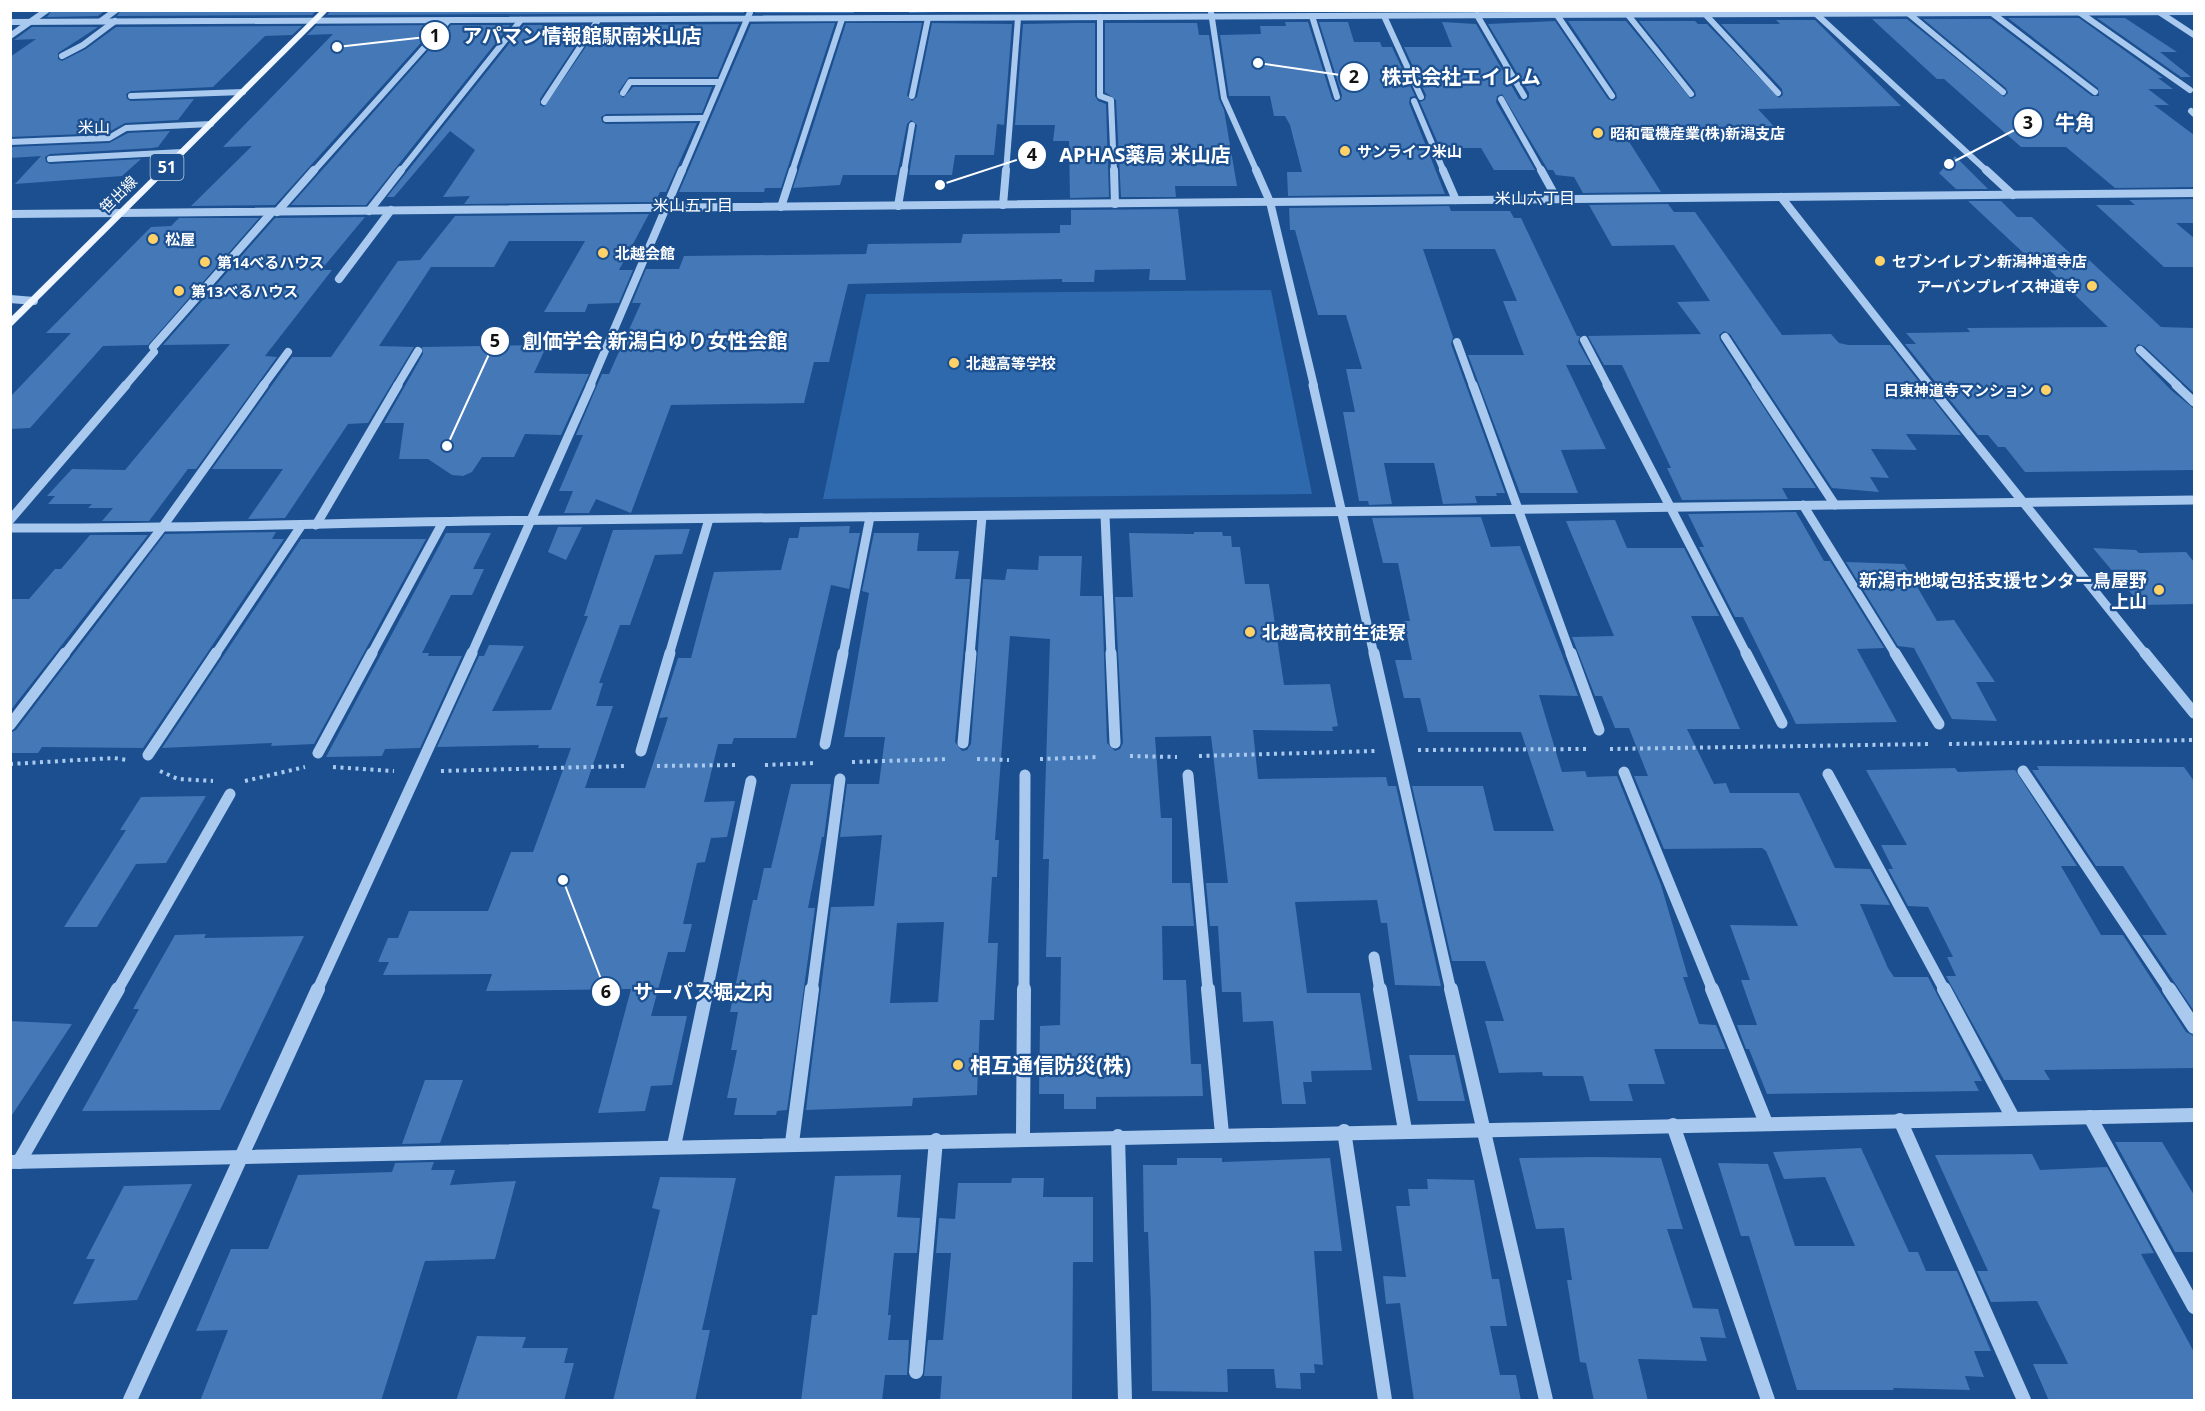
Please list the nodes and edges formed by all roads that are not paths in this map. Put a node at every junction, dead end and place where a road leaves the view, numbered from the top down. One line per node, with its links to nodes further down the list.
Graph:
1 (47, 10): 52 (street)
2 (116, 10): 46 (street)
3 (326, 10): 48 (main road, 笹出線 / 51)
4 (432, 10): 49 (street)
5 (495, 10): 41 (street)
6 (562, 10): 43 (street)
7 (641, 10): 45 (street)
8 (751, 10): 39 (street)
9 (898, 10): 35 (street)
10 (976, 10): 37 (street)
11 (2019, 11): 17 (street); 24 (street)
12 (2093, 11): 13 (street); 17 (street)
13 (2157, 11): 18 (street); 53 (street)
14 (1648, 12): 26 (street); 30 (street)
15 (1733, 12): 16 (street); 26 (street)
16 (1813, 12): 23 (street); 81 (street)
17 (2079, 12): 57 (street)
18 (2194, 12)
19 (1334, 13): 31 (street); 32 (street)
20 (1427, 13): 28 (street); 32 (street)
21 (1497, 13): 28 (street); 29 (street)
22 (1569, 13): 29 (street); 30 (street)
23 (1908, 13): 24 (street); 59 (street)
24 (1992, 13): 60 (street)
25 (1212, 14): 31 (street); 33 (street); 85 (street)
26 (1705, 14): 62 (street)
27 (199, 15): 40 (street)
28 (1477, 15): 66 (street)
29 (1557, 15): 67 (street)
30 (1628, 15): 63 (street)
31 (1312, 16): 68 (street)
32 (1384, 16): 69 (street)
33 (1100, 17): 38 (street); 86 (street)
34 (842, 18): 35 (street); 39 (street); 89 (street)
35 (896, 18): 36 (street)
36 (928, 18): 37 (street); 65 (street)
37 (975, 18): 38 (street)
38 (1018, 18): 87 (street)
39 (747, 19): 45 (street); 56 (street)
40 (193, 20): 47 (street); 48 (street)
41 (486, 20): 42 (street); 50 (street)
42 (520, 20): 43 (street); 92 (street)
43 (555, 20): 44 (street)
44 (598, 20): 45 (street); 72 (street)
45 (635, 20)
46 (101, 21): 47 (street); 52 (street)
47 (116, 21): 55 (street)
48 (315, 21): 49 (street); 58 (main road, 笹出線 / 51)
49 (423, 21): 50 (street)
50 (448, 21): 93 (street)
51 (10, 22): 52 (street)
52 (32, 22): 54 (street)
53 (2194, 35)
54 (10, 36)
55 (62, 56)
56 (719, 82): 61 (street); 73 (street)
57 (2190, 90)
58 (243, 92): 64 (street); 75 (main road, 笹出線 / 51)
59 (2003, 92)
60 (2095, 92)
61 (623, 93)
62 (1778, 93)
63 (1691, 94)
64 (131, 96)
65 (912, 96)
66 (1524, 96)
67 (1612, 96)
68 (1337, 97)
69 (1421, 97)
70 (1501, 99): 83 (street)
71 (1414, 101): 84 (street)
72 (544, 102)
73 (703, 118): 74 (street); 90 (street)
74 (606, 119)
75 (211, 124): 77 (street); 78 (main road, 笹出線 / 51)
76 (912, 125): 88 (street)
77 (10, 142)
78 (182, 152): 79 (street); 94 (main road, 笹出線 / 51)
79 (50, 159)
80 (2194, 193): 81 (street)
81 (2013, 195): 82 (street)
82 (1781, 197): 83 (street); 108 (street)
83 (1557, 199): 84 (street)
84 (1456, 200): 85 (street)
85 (1270, 202): 86 (street); 113 (street)
86 (1115, 204): 87 (street)
87 (1003, 205): 88 (street)
88 (898, 206): 89 (street)
89 (781, 207): 90 (street)
90 (666, 208): 91 (street); 118 (street)
91 (391, 210): 92 (street); 96 (street)
92 (369, 211): 93 (street)
93 (274, 212): 94 (street); 122 (street)
94 (121, 213): 95 (street); 98 (main road, 笹出線 / 51)
95 (10, 214)
96 (339, 279)
97 (10, 299): 98 (street)
98 (34, 301): 99 (main road, 笹出線 / 51)
99 (10, 325)
100 (1725, 338): 110 (street)
101 (1584, 340): 111 (street)
102 (1457, 342): 112 (street)
103 (2140, 350): 106 (street)
104 (418, 351): 120 (street)
105 (288, 352): 123 (street)
106 (2194, 402)
107 (2194, 500): 108 (street)
108 (2020, 501): 110 (street); 124 (street)
109 (1803, 505): 110 (street); 111 (street); 126 (street)
110 (1836, 505)
111 (1670, 507): 112 (street); 125 (street)
112 (1518, 510): 113 (street); 128 (street)
113 (1344, 513): 114 (street); 151 (street)
114 (1105, 515): 115 (street); 130 (street)
115 (982, 516): 116 (street); 129 (street)
116 (870, 517): 117 (street); 131 (street)
117 (709, 519): 118 (street); 132 (street)
118 (533, 520): 119 (street); 160 (street)
119 (443, 522): 120 (street); 133 (street)
120 (316, 525): 121 (street)
121 (301, 526): 123 (street); 134 (street)
122 (11, 527): 123 (street)
123 (161, 529): 127 (street)
124 (2194, 713)
125 (1782, 723)
126 (1939, 724)
127 (10, 725)
128 (1599, 730)
129 (963, 742)
130 (1115, 742)
131 (825, 744)
132 (641, 751)
133 (318, 753)
134 (148, 755)
135 (2023, 771): 144 (street)
136 (1624, 772): 149 (street)
137 (1828, 774): 147 (street)
138 (1025, 775): 156 (street)
139 (1188, 775): 154 (street)
140 (840, 779): 158 (street)
141 (751, 781): 159 (street)
142 (231, 786): 161 (street)
143 (1374, 957): 152 (street)
144 (2194, 1027)
145 (2194, 1115): 146 (street)
146 (2090, 1117): 147 (street); 162 (street)
147 (2013, 1118): 148 (street)
148 (1900, 1120): 149 (street); 169 (street)
149 (1766, 1123): 150 (street)
150 (1673, 1125): 151 (street); 168 (street)
151 (1484, 1129): 152 (street); 167 (street)
152 (1405, 1130): 153 (street)
153 (1344, 1131): 154 (street); 166 (street)
154 (1222, 1134): 155 (street)
155 (1118, 1136): 156 (street); 165 (street)
156 (1023, 1138): 157 (street)
157 (936, 1140): 158 (street); 163 (street)
158 (792, 1143): 159 (street)
159 (674, 1146): 160 (street)
160 (240, 1155): 161 (street); 164 (street)
161 (15, 1162)
162 (2194, 1307)
163 (916, 1371)
164 (130, 1401)
165 (1125, 1401)
166 (1384, 1401)
167 (1546, 1401)
168 (1768, 1401)
169 (2024, 1401)

